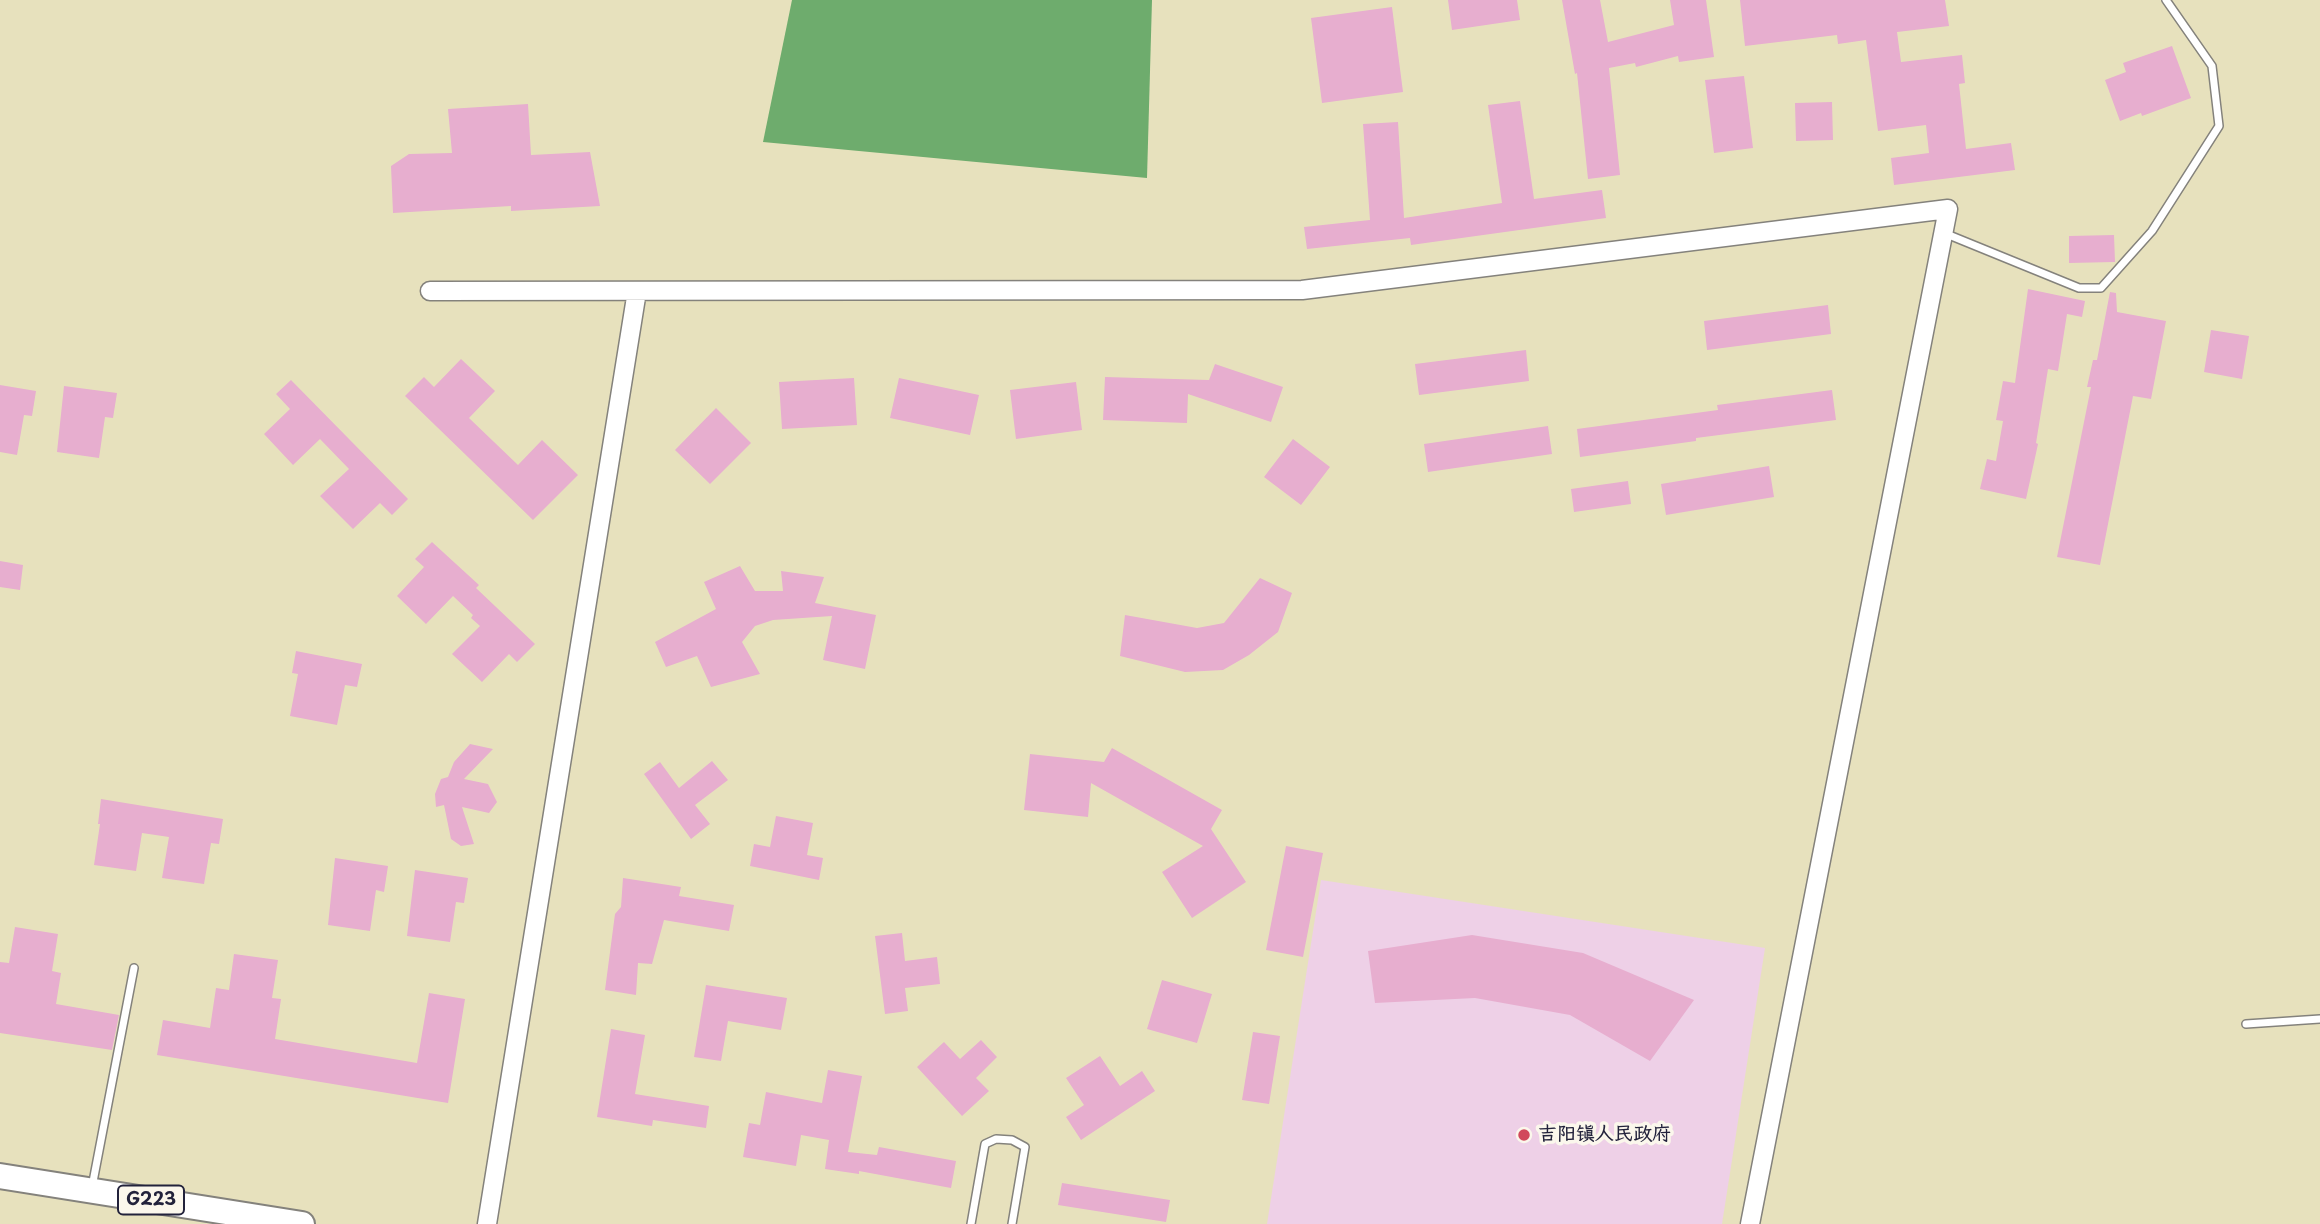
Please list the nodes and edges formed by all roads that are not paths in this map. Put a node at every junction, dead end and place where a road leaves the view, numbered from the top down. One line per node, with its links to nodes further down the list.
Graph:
1 (2166, 0): 2 (lane)
2 (1944, 233): 4 (street); 14 (street)
3 (430, 291): 4 (street)
4 (638, 291): 11 (street)
5 (134, 968): 9 (lane)
6 (2320, 1020): 7 (lane)
7 (2246, 1024)
8 (0, 1176): 9 (highway, G223)
9 (91, 1191): 10 (highway, G223)
10 (302, 1224)
11 (487, 1224)
12 (971, 1224): 13 (lane)
13 (1012, 1224)
14 (1750, 1224)

